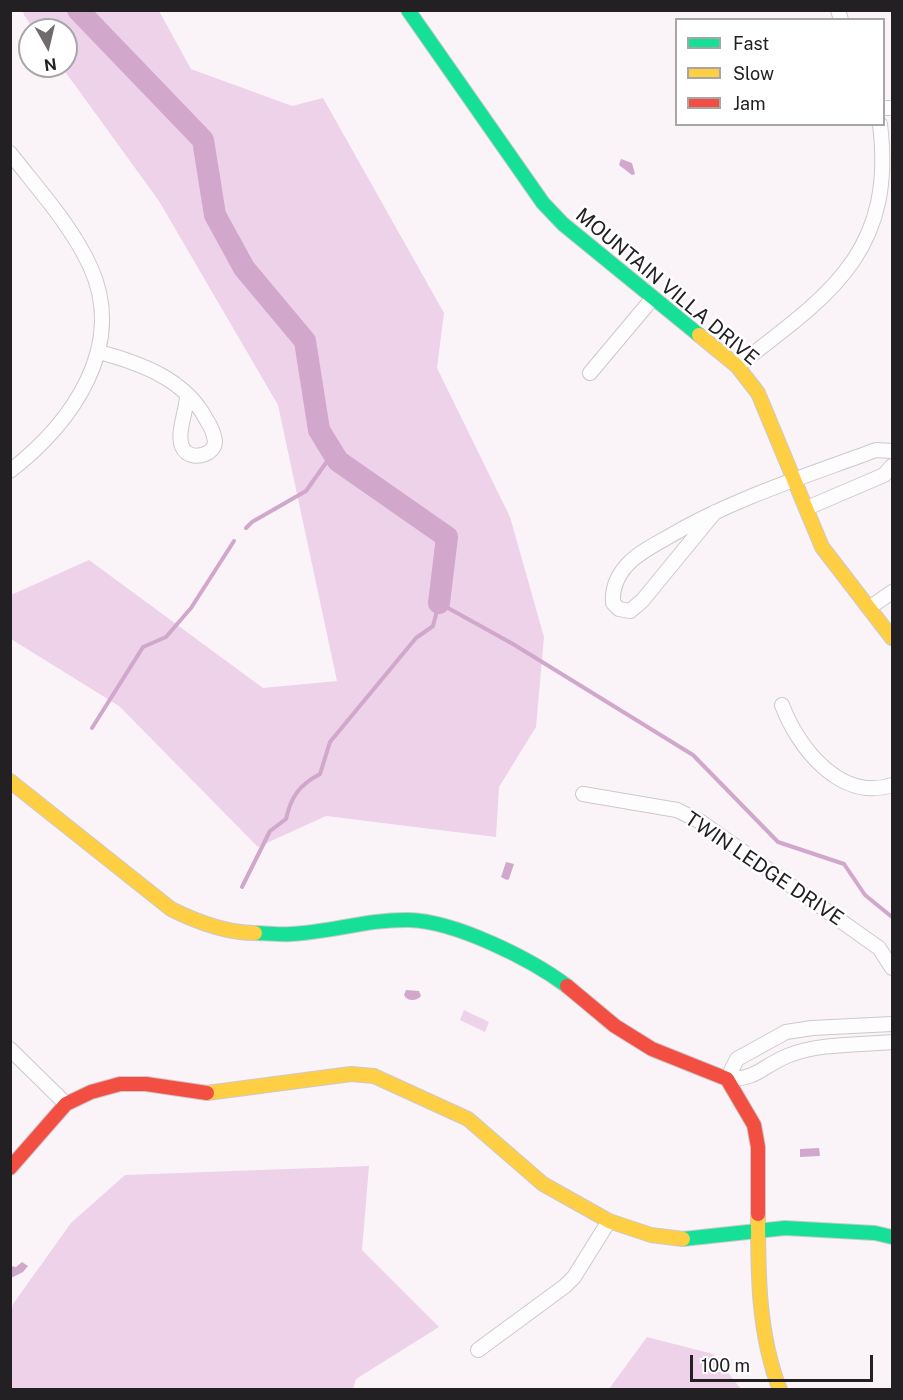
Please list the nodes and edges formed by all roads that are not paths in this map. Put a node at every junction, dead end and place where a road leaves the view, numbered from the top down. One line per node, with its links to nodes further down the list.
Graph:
1 (408, 10): 4 (street, MOUNTAIN VILLA DRIVE)
2 (880, 126): 6 (street)
3 (10, 153): 5 (street)
4 (652, 299): 6 (street, MOUNTAIN VILLA DRIVE); 7 (street)
5 (99, 352): 8 (street); 11 (street)
6 (737, 366): 12 (street, MOUNTAIN VILLA DRIVE)
7 (590, 373)
8 (188, 396)
9 (892, 451): 12 (street)
10 (892, 466): 13 (street)
11 (10, 471)
12 (795, 480): 13 (street, MOUNTAIN VILLA DRIVE); 14 (street)
13 (807, 508): 16 (street, MOUNTAIN VILLA DRIVE)
14 (715, 512): 14 (street)
15 (892, 592): 16 (street)
16 (869, 608): 17 (street, MOUNTAIN VILLA DRIVE)
17 (892, 638)
18 (782, 705): 20 (street)
19 (10, 781): 26 (street)
20 (892, 785)
21 (583, 794): 22 (street, TWIN LEDGE DRIVE)
22 (892, 968)
23 (892, 1024): 26 (street)
24 (892, 1042): 26 (street)
25 (10, 1050): 27 (street)
26 (727, 1079): 30 (street)
27 (66, 1104): 28 (street); 29 (street)
28 (10, 1168)
29 (609, 1221): 30 (street); 32 (street)
30 (759, 1230): 31 (street); 33 (street)
31 (892, 1237)
32 (478, 1350)
33 (780, 1389)

